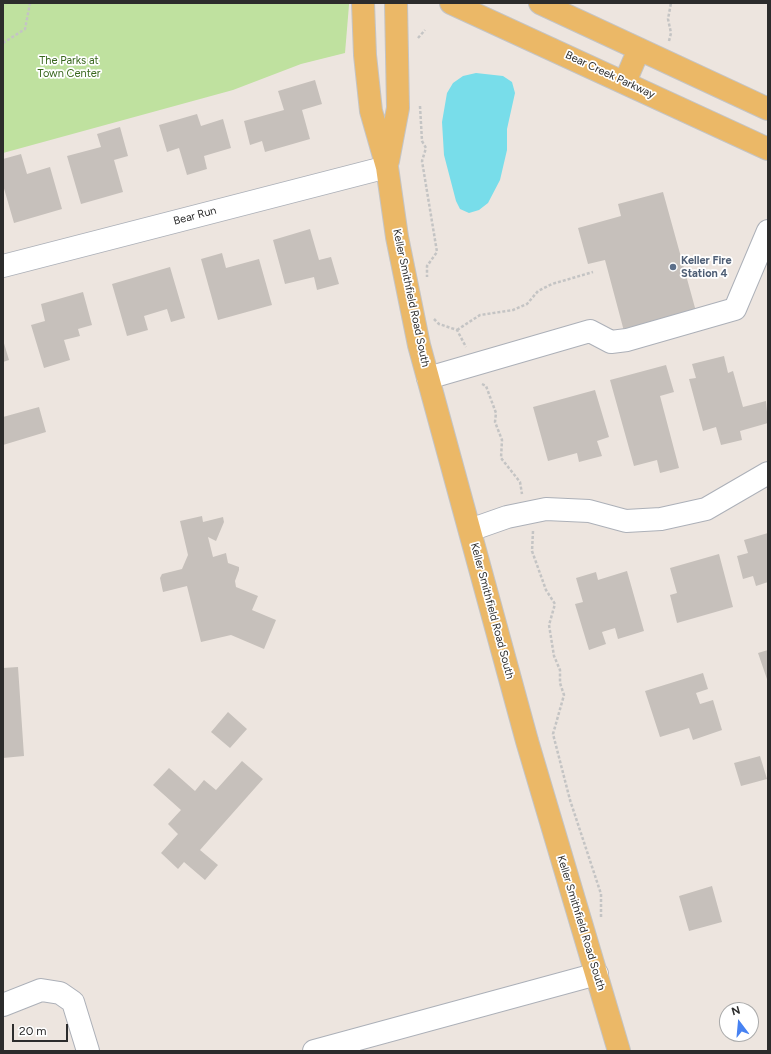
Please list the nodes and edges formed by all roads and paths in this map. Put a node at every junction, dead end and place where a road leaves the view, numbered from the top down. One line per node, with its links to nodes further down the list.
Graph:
1 (30, 3): 8 (path)
2 (363, 3): 16 (main road, Keller Smithfield Road South)
3 (396, 3): 16 (main road, Keller Smithfield Road South)
4 (451, 3): 12 (main road, Bear Creek Parkway)
5 (540, 3): 11 (main road)
6 (671, 3): 10 (path)
7 (426, 30): 9 (path)
8 (3, 43)
9 (415, 43)
10 (667, 47)
11 (638, 49): 12 (main road); 14 (main road)
12 (624, 82): 15 (main road, Bear Creek Parkway)
13 (419, 101): 20 (path)
14 (768, 109)
15 (768, 149)
16 (387, 167): 18 (street, Bear Run); 24 (main road, Keller Smithfield Road South)
17 (764, 239): 24 (street)
18 (3, 266)
19 (593, 272): 22 (path)
20 (427, 280)
21 (432, 316): 22 (path)
22 (457, 330): 23 (path)
23 (469, 353)
24 (428, 378): 29 (main road, Keller Smithfield Road South)
25 (479, 382): 27 (path)
26 (768, 474): 29 (street)
27 (524, 500)
28 (532, 525): 30 (path)
29 (470, 530): 31 (main road, Keller Smithfield Road South)
30 (601, 920)
31 (597, 974): 34 (street); 35 (main road, Keller Smithfield Road South)
32 (3, 1005): 33 (street)
33 (88, 1051)
34 (314, 1051)
35 (619, 1051)

